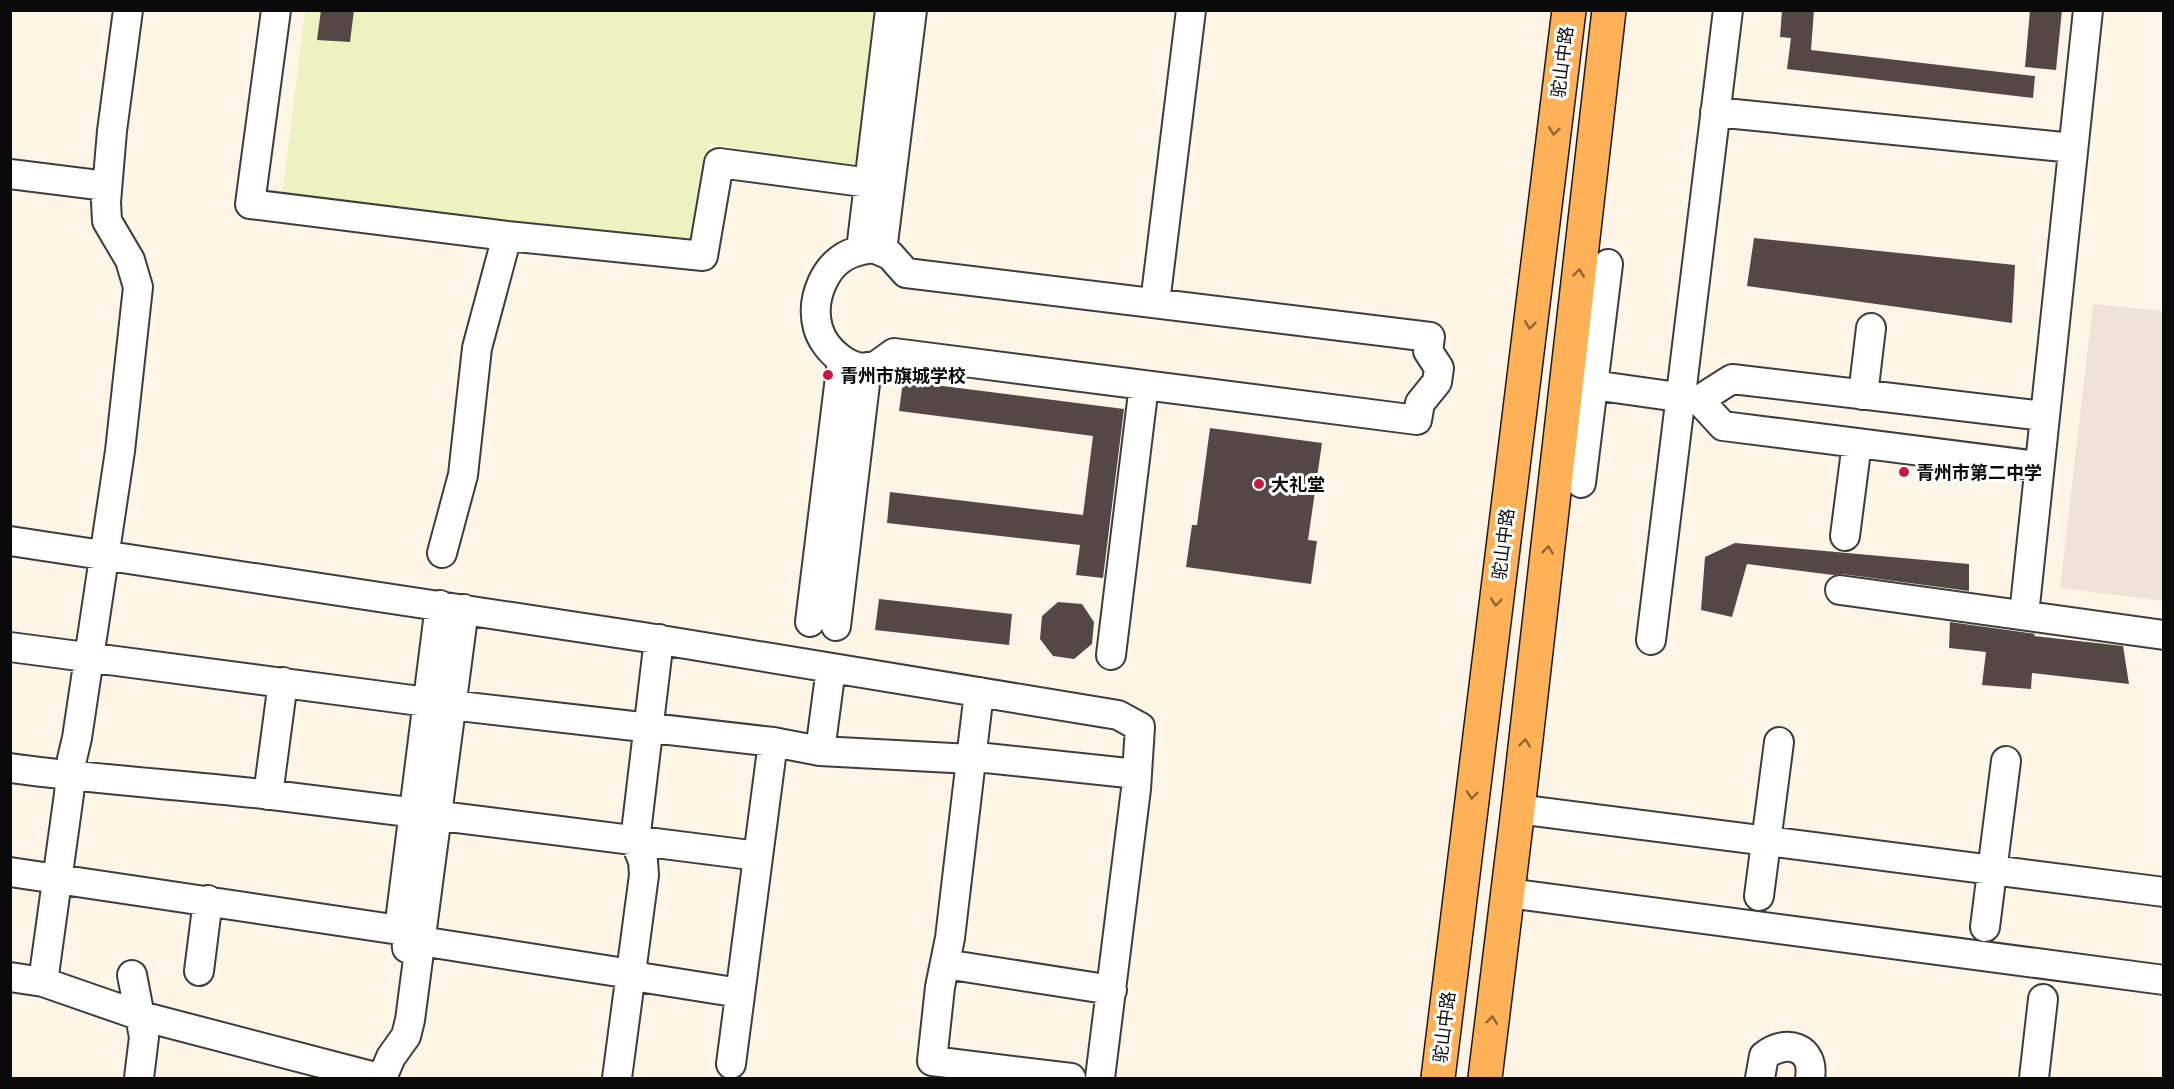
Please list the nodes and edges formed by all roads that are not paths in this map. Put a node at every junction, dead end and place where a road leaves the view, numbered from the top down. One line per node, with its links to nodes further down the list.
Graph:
1 (128, 10): 14 (street)
2 (276, 10): 15 (street)
3 (890, 10): 13 (street)
4 (912, 10): 16 (street)
5 (1191, 10): 18 (street)
6 (1569, 10): 88 (main road, 驼山中路, one-way to 88)
7 (1609, 10): 57 (main road, one-way to 7)
8 (1728, 10): 10 (street)
9 (2088, 10): 11 (street)
10 (1716, 112): 11 (street); 24 (street)
11 (2073, 148): 25 (street)
12 (10, 174): 14 (street)
13 (870, 183): 15 (street); 16 (street)
14 (106, 186): 32 (street)
15 (507, 236): 31 (street)
16 (872, 251): 18 (street); 20 (street)
17 (1608, 264): 22 (street)
18 (1155, 303): 21 (street)
19 (1871, 328): 23 (street)
20 (855, 364): 21 (street); 36 (street)
21 (1144, 385): 41 (street)
22 (1593, 385): 24 (street); 28 (street)
23 (1863, 395): 24 (street); 25 (street)
24 (1690, 399): 26 (street); 39 (street)
25 (2044, 416): 27 (street)
26 (1857, 443): 27 (street); 29 (street)
27 (2038, 466): 35 (street)
28 (1581, 483)
29 (1845, 536)
30 (10, 540): 32 (street)
31 (442, 553)
32 (106, 554): 34 (street); 42 (street)
33 (1840, 590): 35 (street)
34 (452, 607): 38 (street); 46 (street)
35 (2024, 615): 37 (street)
36 (823, 624)
37 (2163, 635)
38 (658, 639): 43 (street); 47 (street)
39 (1651, 640)
40 (10, 647): 42 (street)
41 (1111, 655)
42 (90, 656): 44 (street); 55 (street)
43 (831, 668): 45 (street); 50 (street)
44 (283, 682): 46 (street); 56 (street)
45 (979, 693): 51 (street); 54 (street)
46 (439, 704): 47 (street); 58 (street)
47 (648, 729): 48 (street); 59 (street)
48 (773, 742): 50 (street); 61 (street)
49 (1779, 742): 60 (street)
50 (820, 751): 51 (street)
51 (971, 759): 54 (street); 71 (street)
52 (2006, 761): 62 (street)
53 (10, 768): 55 (street)
54 (1137, 774): 78 (street)
55 (70, 776): 56 (street); 64 (street)
56 (268, 795): 58 (street)
57 (1518, 809): 60 (street); 66 (main road)
58 (425, 813): 59 (street); 70 (street)
59 (635, 841): 61 (street); 73 (street)
60 (1766, 841): 62 (street); 67 (street)
61 (758, 855): 79 (street)
62 (1992, 870): 65 (street); 69 (street)
63 (10, 872): 64 (street)
64 (57, 879): 68 (street); 77 (street)
65 (2163, 892)
66 (1508, 894): 76 (street); 89 (main road, one-way to 66)
67 (1759, 896)
68 (208, 900): 70 (street); 72 (street)
69 (1985, 927)
70 (412, 934): 73 (street); 84 (street)
71 (945, 964): 78 (street); 86 (street)
72 (199, 970)
73 (631, 974): 79 (street); 85 (street)
74 (132, 975): 81 (street)
75 (10, 977): 77 (street)
76 (2163, 980)
77 (43, 982): 81 (street)
78 (1112, 990): 87 (street)
79 (740, 993): 82 (street)
80 (2043, 999): 92 (street)
81 (141, 1016): 83 (street); 84 (street)
82 (731, 1064)
83 (139, 1078)
84 (381, 1078)
85 (617, 1078)
86 (1071, 1078)
87 (1100, 1078)
88 (1438, 1078)
89 (1485, 1078)
90 (1760, 1078): 91 (street)
91 (1810, 1078)
92 (2034, 1078)

